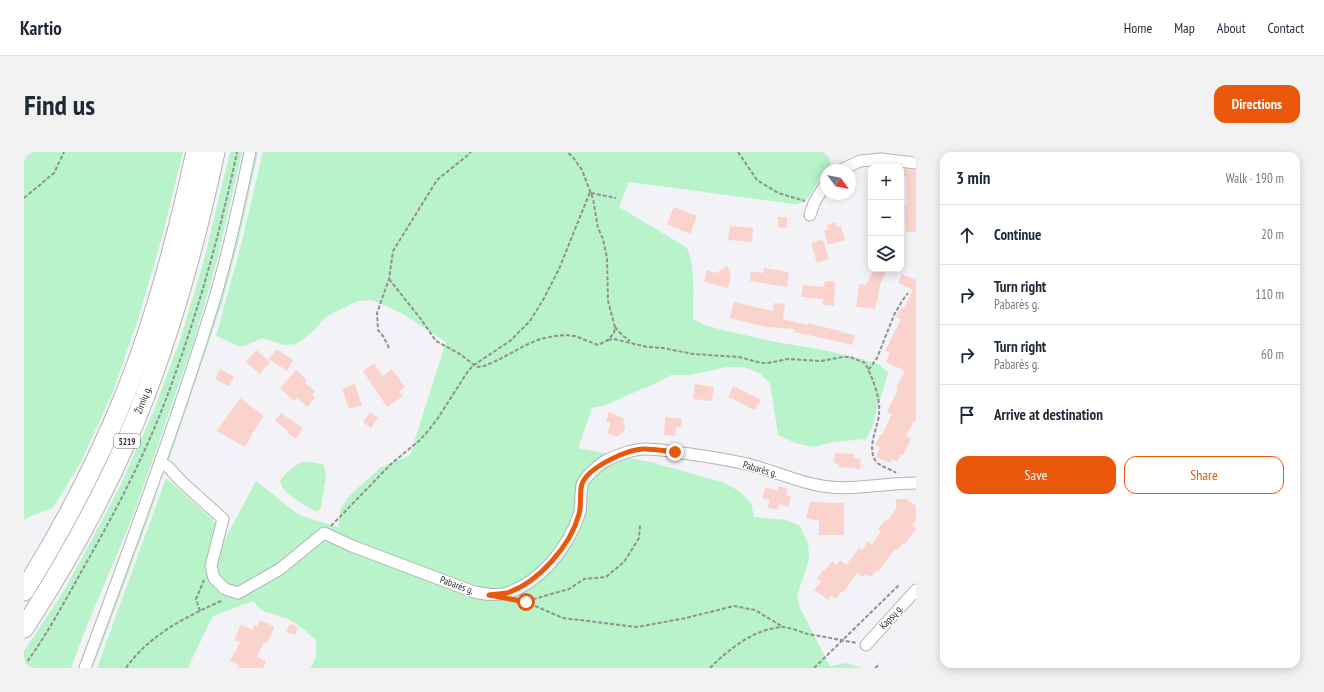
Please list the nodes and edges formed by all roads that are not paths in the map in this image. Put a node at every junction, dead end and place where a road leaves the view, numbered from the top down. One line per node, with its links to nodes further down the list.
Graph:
1 (196, 152): 10 (highway, Žirnių g. / 5219)
2 (215, 152): 14 (highway, Žirnių g. / 5219)
3 (250, 152): 8 (street)
4 (916, 163): 5 (street)
5 (854, 164)
6 (820, 193): 7 (street)
7 (810, 215)
8 (160, 462): 9 (street, Pabarės g.); 16 (street)
9 (916, 483)
10 (83, 487): 11 (highway, 5219); 13 (highway, Žirnių g. / 5219)
11 (24, 568)
12 (916, 590): 15 (street, Kapsų g.)
13 (24, 591)
14 (24, 628)
15 (866, 645)
16 (85, 668)

